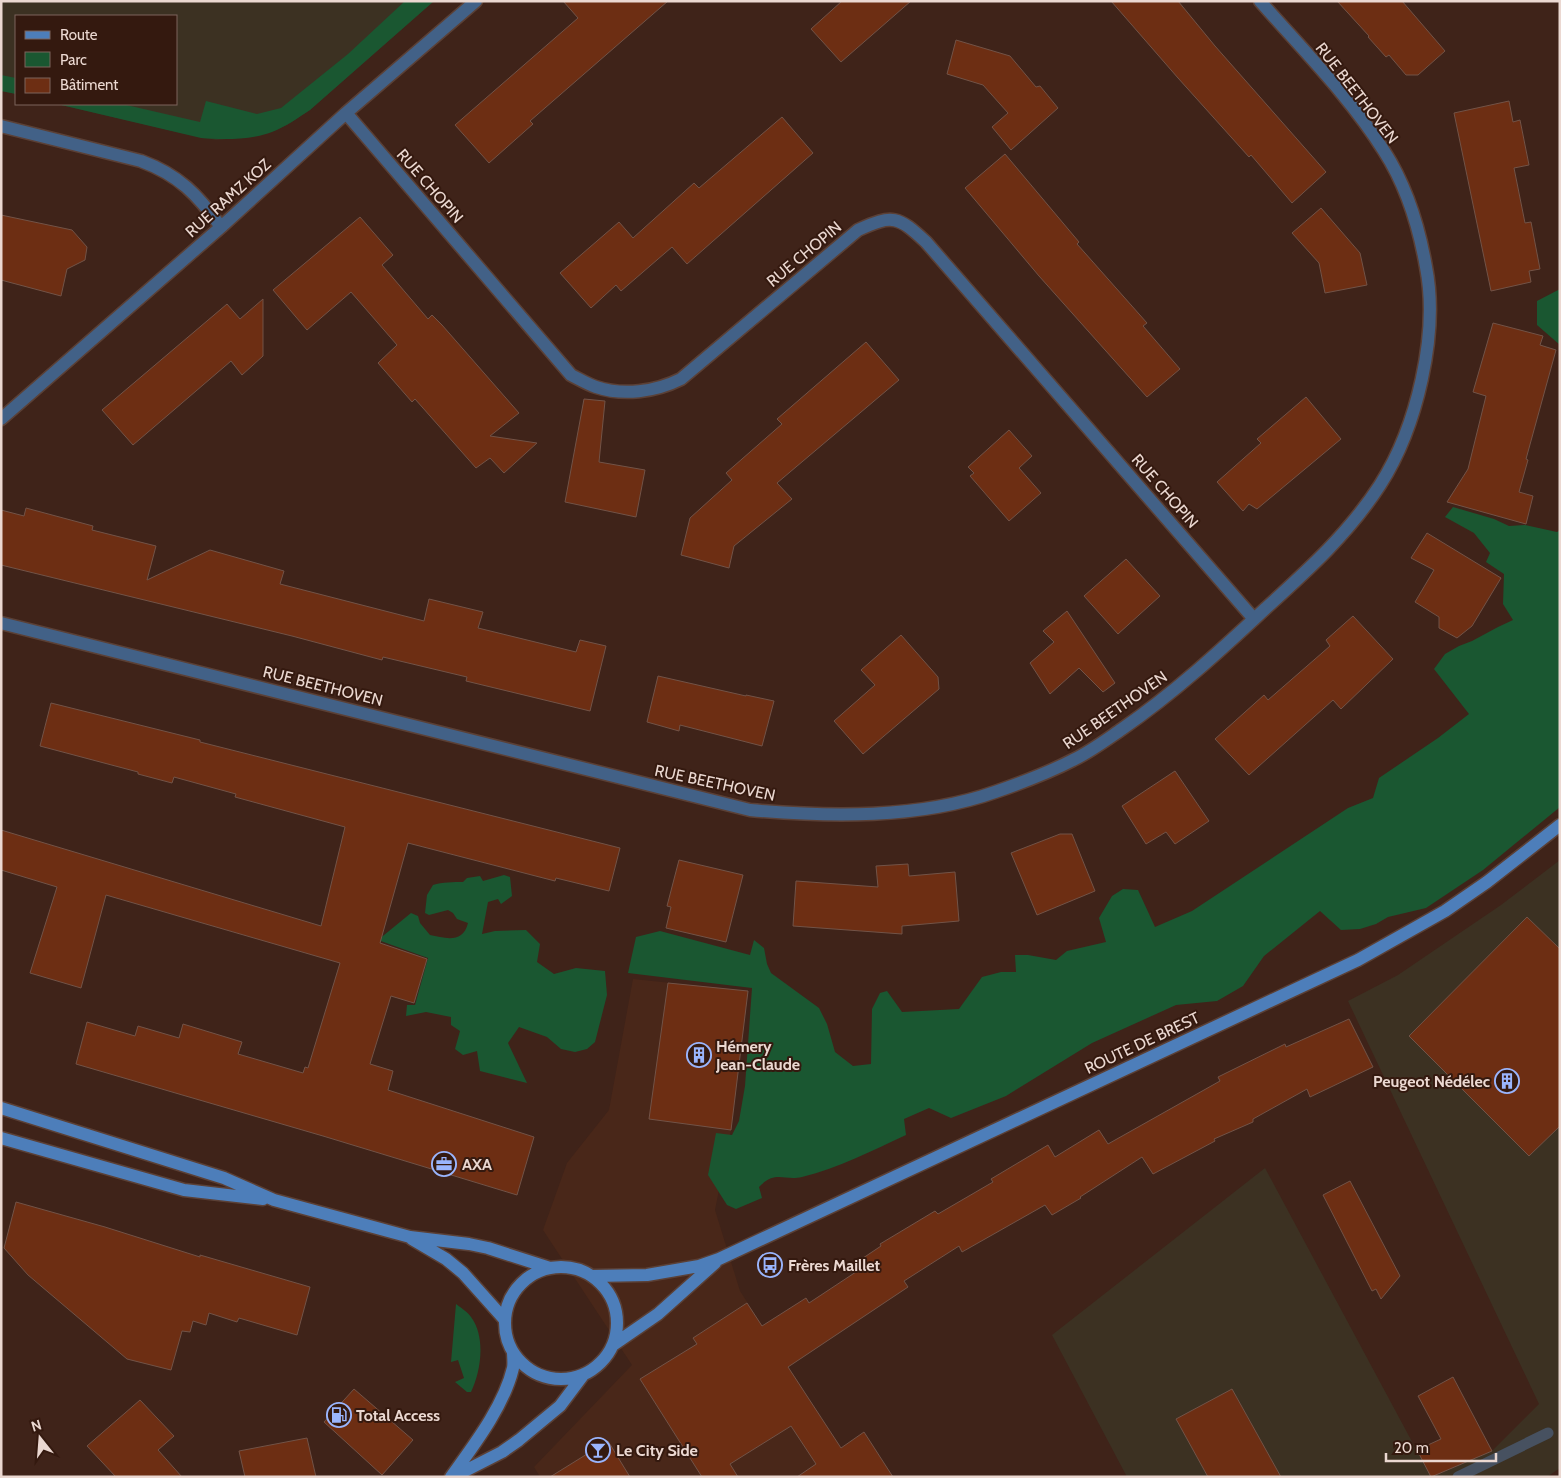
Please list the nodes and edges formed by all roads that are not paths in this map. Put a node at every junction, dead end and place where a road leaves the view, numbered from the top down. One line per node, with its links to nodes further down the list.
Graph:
1 (476, 1): 3 (street, RUE RAMZ KOZ)
2 (1260, 1): 7 (street, RUE BEETHOVEN)
3 (346, 113): 5 (street, RUE RAMZ KOZ); 7 (street, RUE CHOPIN)
4 (1, 126): 5 (street)
5 (221, 226): 6 (street, RUE RAMZ KOZ)
6 (1, 419)
7 (1254, 619): 8 (street, RUE BEETHOVEN)
8 (1, 623)
9 (1560, 825): 14 (main road, ROUTE DE BREST)
10 (1, 1108): 12 (main road)
11 (1, 1138): 12 (main road)
12 (274, 1200): 13 (main road)
13 (410, 1237): 15 (main road); 17 (main road)
14 (719, 1260): 16 (main road, ROUTE DE BREST); 18 (main road, ROUTE DE BREST)
15 (550, 1268): 16 (main road); 17 (main road)
16 (593, 1276): 18 (main road)
17 (505, 1320): 19 (main road)
18 (613, 1345): 20 (main road)
19 (512, 1352): 20 (main road); 21 (main road)
20 (584, 1374): 21 (main road)
21 (452, 1477)

